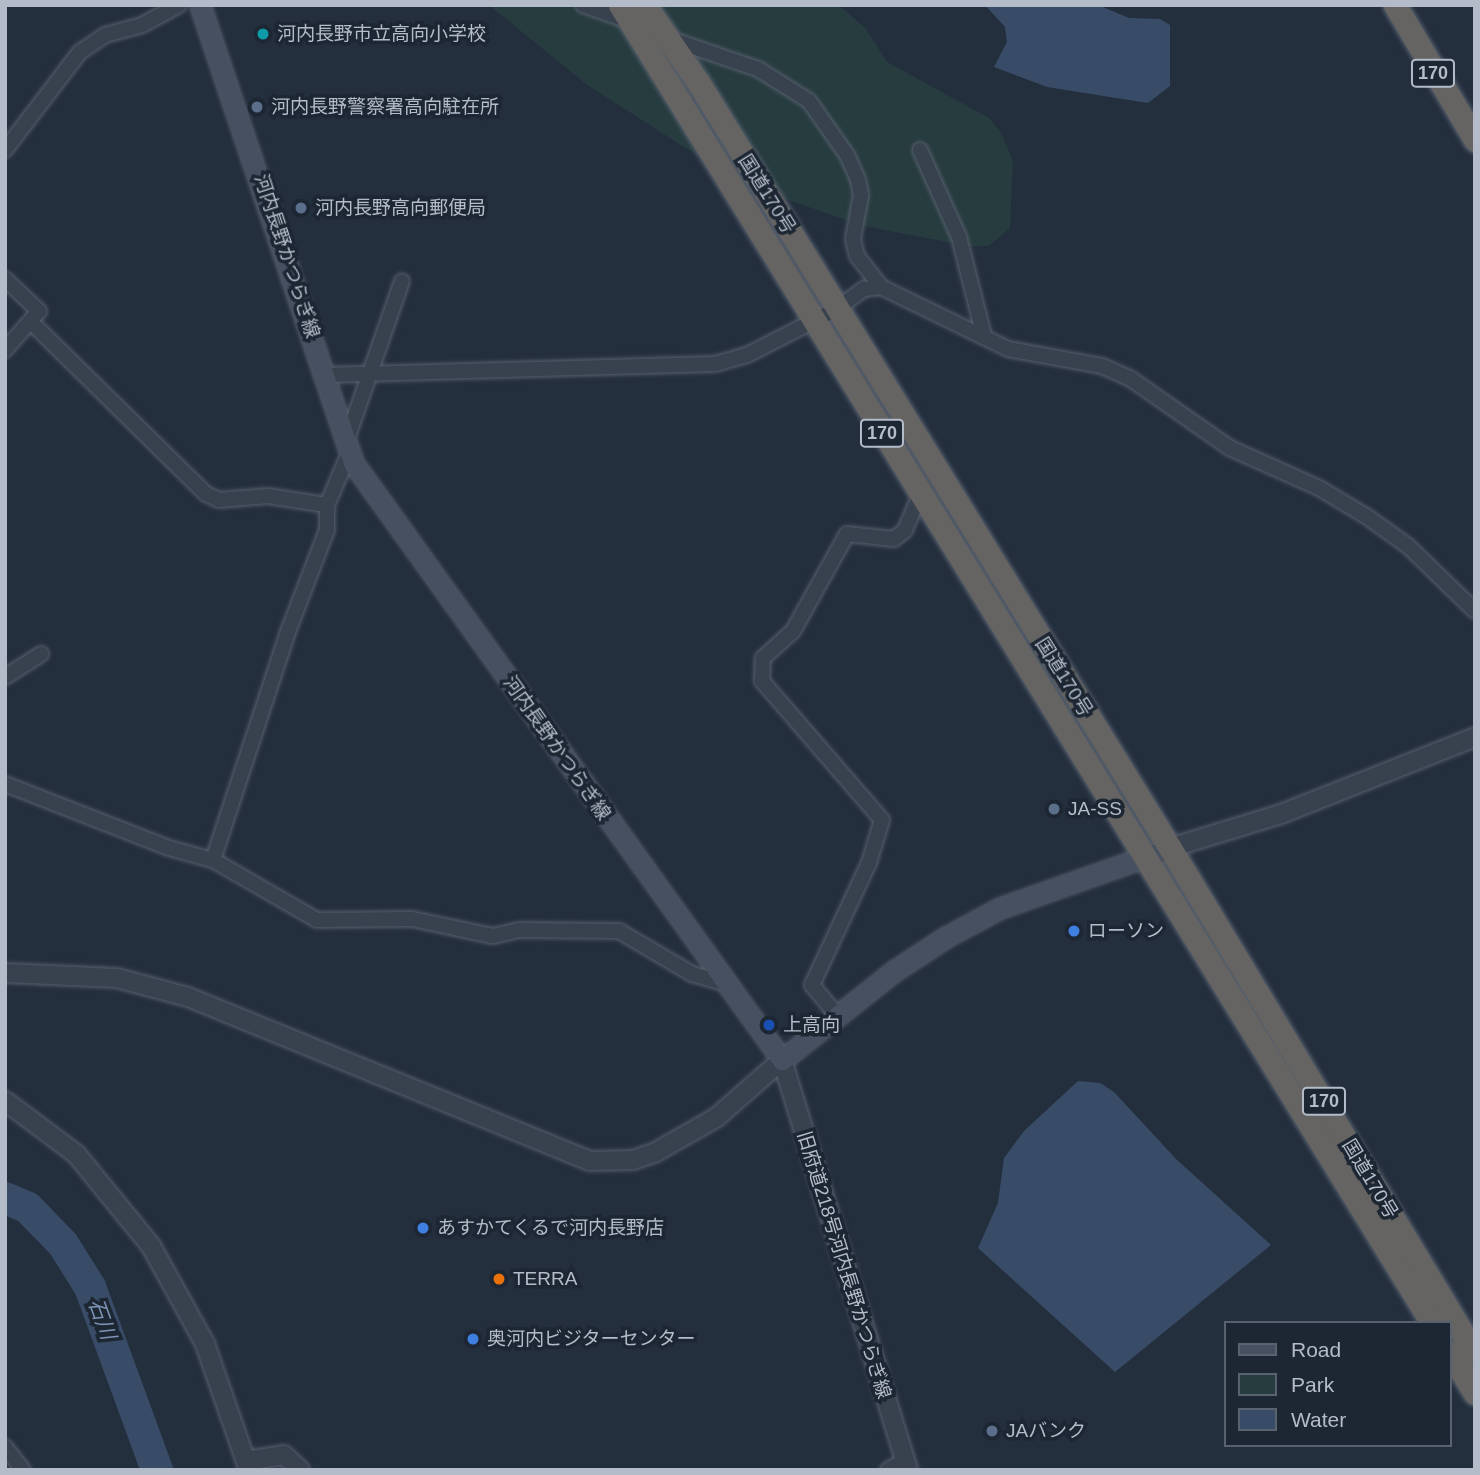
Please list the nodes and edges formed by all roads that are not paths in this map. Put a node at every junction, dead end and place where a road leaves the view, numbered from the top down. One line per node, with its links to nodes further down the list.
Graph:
1 (179, 5): 8 (street)
2 (200, 5): 19 (main road, 河内長野かつらぎ線)
3 (583, 5): 5 (street)
4 (1395, 5): 7 (highway, 170)
5 (632, 11): 6 (highway, 国道170号 / 170); 14 (highway, 国道170号 / 170)
6 (668, 38): 12 (street); 13 (highway, 国道170号 / 170)
7 (1475, 139)
8 (5, 150)
9 (920, 150): 16 (street)
10 (5, 279): 15 (street)
11 (402, 281): 18 (street)
12 (881, 287): 13 (street); 16 (street)
13 (837, 309): 14 (street); 28 (highway, 国道170号 / 170)
14 (813, 319): 18 (street); 21 (highway, 国道170号 / 170)
15 (31, 322): 17 (street); 22 (street)
16 (984, 337): 23 (street)
17 (5, 349)
18 (371, 373): 19 (street); 20 (street)
19 (326, 375): 20 (main road, 河内長野かつらぎ線)
20 (349, 445): 22 (street); 32 (main road, 河内長野かつらぎ線)
21 (920, 494): 29 (highway, 国道170号 / 170); 33 (street)
22 (327, 505): 30 (street)
23 (1475, 611)
24 (41, 654): 25 (street)
25 (5, 677)
26 (1475, 737): 28 (street)
27 (5, 784): 30 (street)
28 (1170, 848): 29 (main road); 37 (highway, 国道170号 / 170)
29 (1147, 859): 33 (main road); 36 (highway, 国道170号 / 170)
30 (213, 860): 32 (street)
31 (5, 973): 34 (street)
32 (724, 983): 34 (main road, 河内長野かつらぎ線)
33 (837, 1016): 34 (main road)
34 (782, 1060): 41 (street, 旧府道218号河内長野かつらぎ線)
35 (5, 1101): 42 (street)
36 (1431, 1321)
37 (1475, 1354)
38 (1452, 1356): 39 (highway)
39 (1475, 1393)
40 (5, 1447): 43 (street)
41 (906, 1465): 45 (street)
42 (247, 1466): 44 (street)
43 (23, 1470)
44 (300, 1470)
45 (888, 1470)

